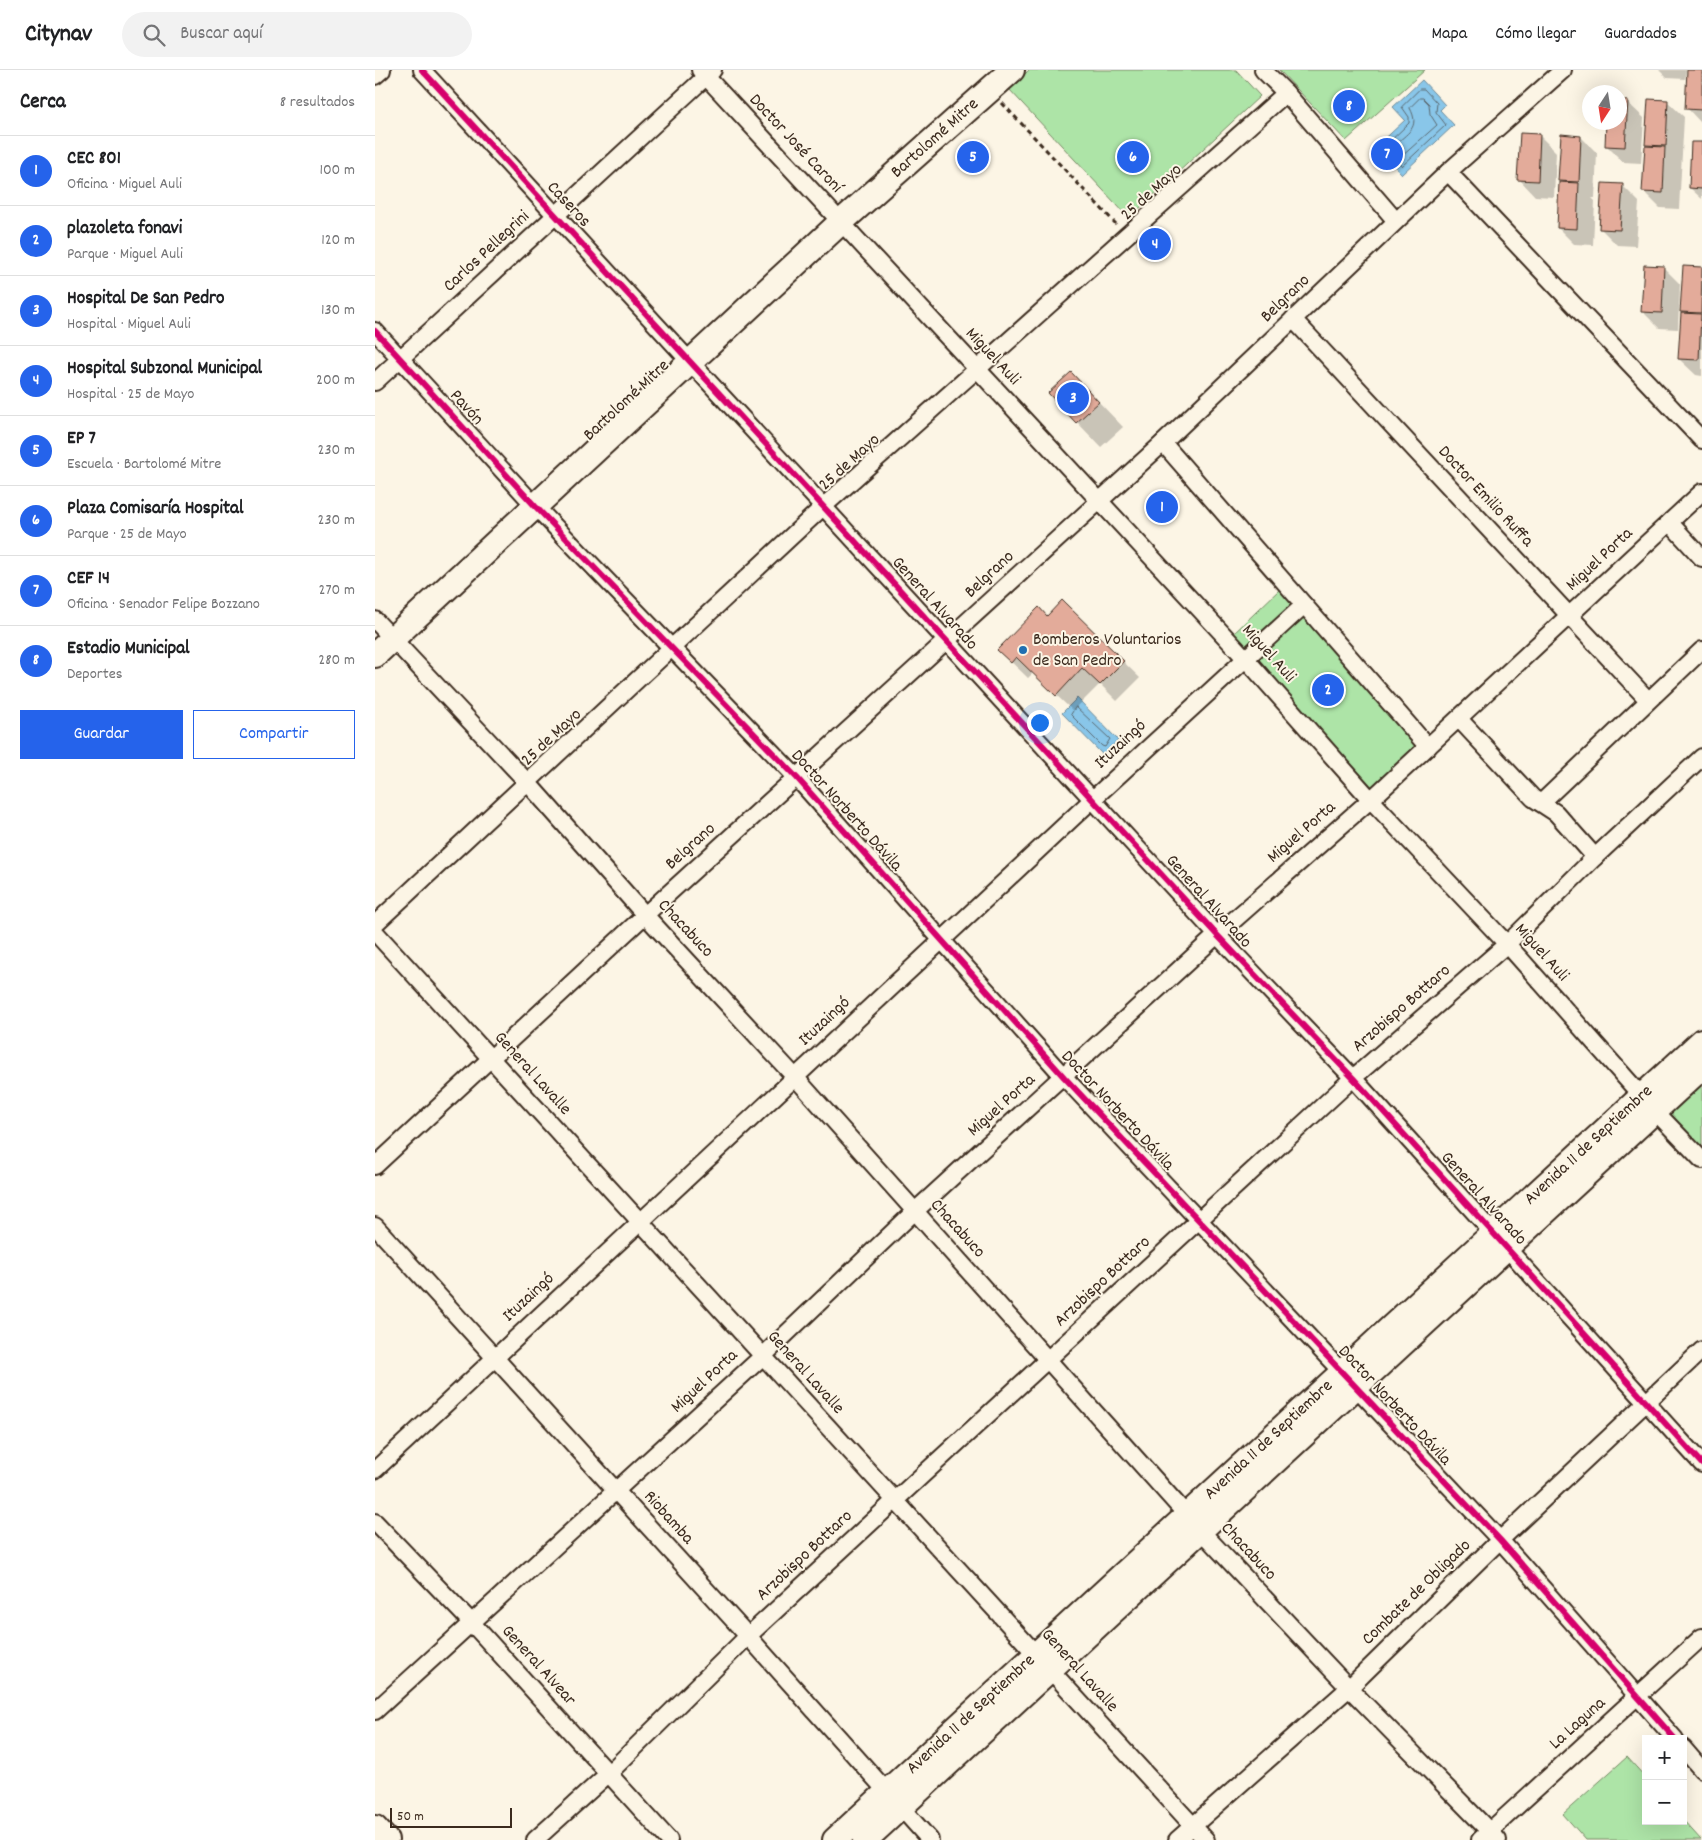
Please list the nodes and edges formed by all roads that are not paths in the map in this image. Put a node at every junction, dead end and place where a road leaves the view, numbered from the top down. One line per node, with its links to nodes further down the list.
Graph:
1 (382, 70): 7 (street)
2 (422, 70): 10 (street, Caseros)
3 (1012, 70): 12 (main road, Bartolomé Mitre)
4 (1263, 70): 8 (street)
5 (1563, 70): 9 (street, Belgrano)
6 (707, 72): 10 (street, Carlos Pellegrini); 12 (street, Doctor José Caroní)
7 (375, 76)
8 (1286, 93): 11 (street); 17 (street, 25 de Mayo)
9 (1448, 172): 11 (street, Belgrano); 19 (street)
10 (557, 215): 15 (street, Carlos Pellegrini); 16 (street, Caseros)
11 (1396, 221): 13 (street, Belgrano)
12 (841, 222): 16 (main road, Bartolomé Mitre); 17 (street, Miguel Auli)
13 (1293, 320): 20 (street, Belgrano); 28 (street, Doctor Emilio Ruffa)
14 (375, 331): 15 (street, Pavón)
15 (400, 358): 18 (street, Carlos Pellegrini); 23 (street, Pavón)
16 (692, 361): 23 (main road, Bartolomé Mitre); 24 (street, General Alvarado)
17 (976, 369): 22 (street, Miguel Auli); 24 (street, 25 de Mayo)
18 (375, 382)
19 (1702, 440)
20 (1163, 443): 22 (street, Belgrano); 27 (street)
21 (1702, 492): 25 (street, Miguel Porta)
22 (1099, 502): 31 (street, Belgrano); 35 (street, Miguel Auli)
23 (535, 506): 30 (main road, Bartolomé Mitre); 32 (street, Doctor Norberto Dávila)
24 (825, 506): 31 (street, General Alvarado); 32 (street, 25 de Mayo)
25 (1670, 523): 26 (street); 28 (street, Miguel Porta)
26 (1702, 558)
27 (1305, 605): 35 (street, Ituzaingó); 38 (street)
28 (1569, 617): 36 (street, Doctor Emilio Ruffa); 37 (street, Miguel Porta)
29 (375, 620): 30 (street, Chacabuco)
30 (393, 639): 34 (main road, Bartolomé Mitre); 41 (street, Chacabuco)
31 (947, 642): 40 (street, Belgrano); 42 (street, General Alvarado)
32 (672, 647): 40 (street, Doctor Norberto Dávila); 41 (street, 25 de Mayo)
33 (1702, 650): 36 (street)
34 (375, 655)
35 (1245, 658): 42 (street, Ituzaingó); 43 (street, Miguel Auli)
36 (1648, 700): 44 (street)
37 (1459, 719): 38 (street, Miguel Porta); 44 (street)
38 (1429, 747): 43 (street, Miguel Porta)
39 (1702, 757): 45 (street, Arzobispo Bottaro)
40 (797, 778): 46 (street, Belgrano); 50 (street, Doctor Norberto Dávila)
41 (527, 782): 46 (street, Chacabuco); 47 (street, 25 de Mayo)
42 (1094, 798): 49 (street, General Alvarado); 50 (street, Ituzaingó)
43 (1371, 800): 49 (street, Miguel Porta); 51 (street, Miguel Auli)
44 (1541, 803): 45 (street)
45 (1595, 857): 51 (street, Arzobispo Bottaro)
46 (645, 916): 53 (street, Belgrano); 56 (street, Chacabuco)
47 (375, 924)
48 (375, 932): 53 (street, General Lavalle)
49 (1217, 934): 55 (street, Miguel Porta); 57 (street, General Alvarado)
50 (943, 939): 55 (street, Doctor Norberto Dávila); 56 (street, Ituzaingó)
51 (1507, 944): 57 (street, Arzobispo Bottaro); 58 (street, Miguel Auli)
52 (1702, 1041): 58 (main road, Avenida 11 de Septiembre)
53 (492, 1060): 60 (street, Belgrano); 63 (street, General Lavalle)
54 (1702, 1066): 58 (main road, Avenida 11 de Septiembre)
55 (1064, 1077): 61 (street, Miguel Porta); 62 (street, Doctor Norberto Dávila)
56 (795, 1078): 61 (street, Chacabuco); 63 (street, Ituzaingó)
57 (1353, 1078): 62 (street, Arzobispo Bottaro); 65 (street, General Alvarado)
58 (1648, 1103): 59 (street, Miguel Auli); 65 (main road, Avenida 11 de Septiembre)
59 (1702, 1160)
60 (375, 1166)
61 (915, 1211): 67 (street, Miguel Porta); 69 (street, Chacabuco)
62 (1199, 1220): 69 (street, Arzobispo Bottaro); 70 (street, Doctor Norberto Dávila)
63 (640, 1222): 67 (street, General Lavalle); 68 (street, Ituzaingó)
64 (375, 1226): 68 (street, Riobamba)
65 (1500, 1240): 70 (main road, Avenida 11 de Septiembre); 71 (street, General Alvarado)
66 (1702, 1350): 71 (street, Combate de Obligado)
67 (763, 1356): 74 (street, Miguel Porta); 75 (street, General Lavalle)
68 (495, 1358): 73 (street, Ituzaingó); 74 (street, Riobamba)
69 (1047, 1360): 75 (street, Arzobispo Bottaro); 77 (street, Chacabuco)
70 (1349, 1380): 77 (main road, Avenida 11 de Septiembre); 78 (street, Doctor Norberto Dávila)
71 (1644, 1403): 72 (street, General Alvarado); 78 (street, Combate de Obligado)
72 (1702, 1464)
73 (375, 1470)
74 (616, 1491): 79 (street, Miguel Porta); 80 (street, Riobamba)
75 (895, 1500): 80 (street, Arzobispo Bottaro); 82 (street, General Lavalle)
76 (375, 1522): 79 (street, General Alvear)
77 (1194, 1523): 82 (main road, Avenida 11 de Septiembre); 83 (street, Chacabuco)
78 (1500, 1540): 83 (street, Combate de Obligado); 84 (street, Doctor Norberto Dávila)
79 (471, 1622): 85 (street, Miguel Porta); 89 (street, General Alvear)
80 (748, 1636): 89 (street, Arzobispo Bottaro); 90 (street, Riobamba)
81 (1702, 1637): 84 (street, La Laguna)
82 (1044, 1661): 90 (main road, Avenida 11 de Septiembre); 91 (street, General Lavalle)
83 (1349, 1688): 91 (street, Combate de Obligado); 93 (street, Chacabuco)
84 (1639, 1697): 86 (street, Doctor Norberto Dávila); 93 (street, La Laguna)
85 (375, 1711)
86 (1672, 1735)
87 (1687, 1753): 88 (street)
88 (1702, 1770)
89 (608, 1774): 95 (street, Arzobispo Bottaro); 96 (street, General Alvear)
90 (893, 1800): 97 (main road, Avenida 11 de Septiembre); 98 (main road, Avenida 11 de Septiembre); 99 (street, Riobamba)
91 (1193, 1826): 100 (street, Combate de Obligado); 101 (street, General Lavalle)
92 (375, 1828): 94 (main road)
93 (1490, 1837)
94 (386, 1840)
95 (535, 1840)
96 (669, 1840)
97 (835, 1840)
98 (865, 1840)
99 (930, 1840)
100 (1177, 1840)
101 (1206, 1840)

